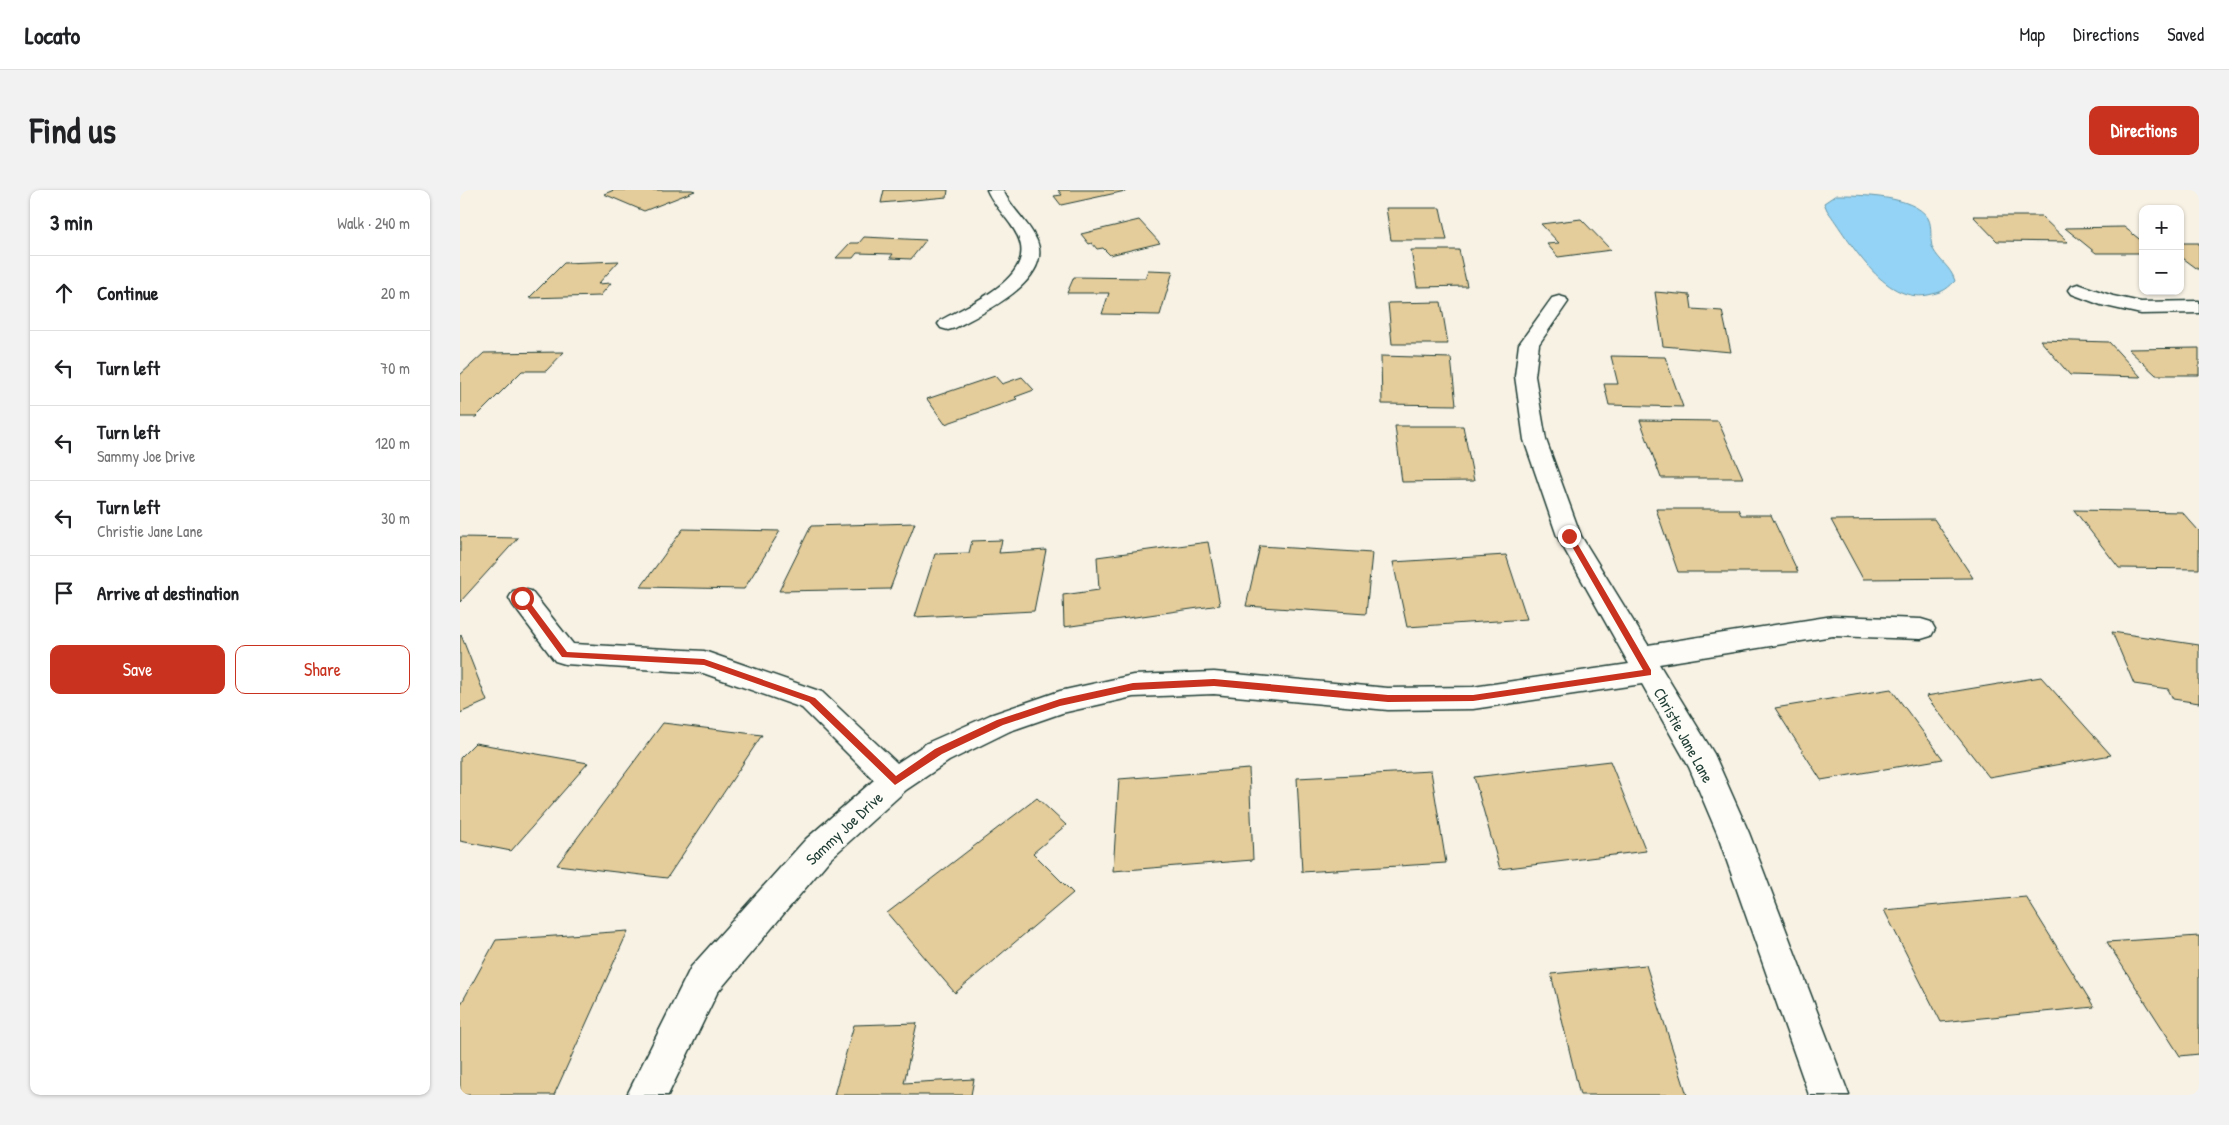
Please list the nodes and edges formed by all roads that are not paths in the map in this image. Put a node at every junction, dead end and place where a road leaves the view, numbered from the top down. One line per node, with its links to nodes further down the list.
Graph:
1 (995, 190): 5 (street)
2 (2078, 290): 4 (street)
3 (1560, 302): 8 (street, Christie Jane Lane)
4 (2199, 308)
5 (948, 324)
6 (522, 598): 9 (street)
7 (1921, 629): 8 (street, Sammy Joe Drive)
8 (1644, 665): 9 (street, Sammy Joe Drive); 11 (street, Christie Jane Lane)
9 (895, 781): 10 (street, Sammy Joe Drive)
10 (647, 1095)
11 (1829, 1095)

